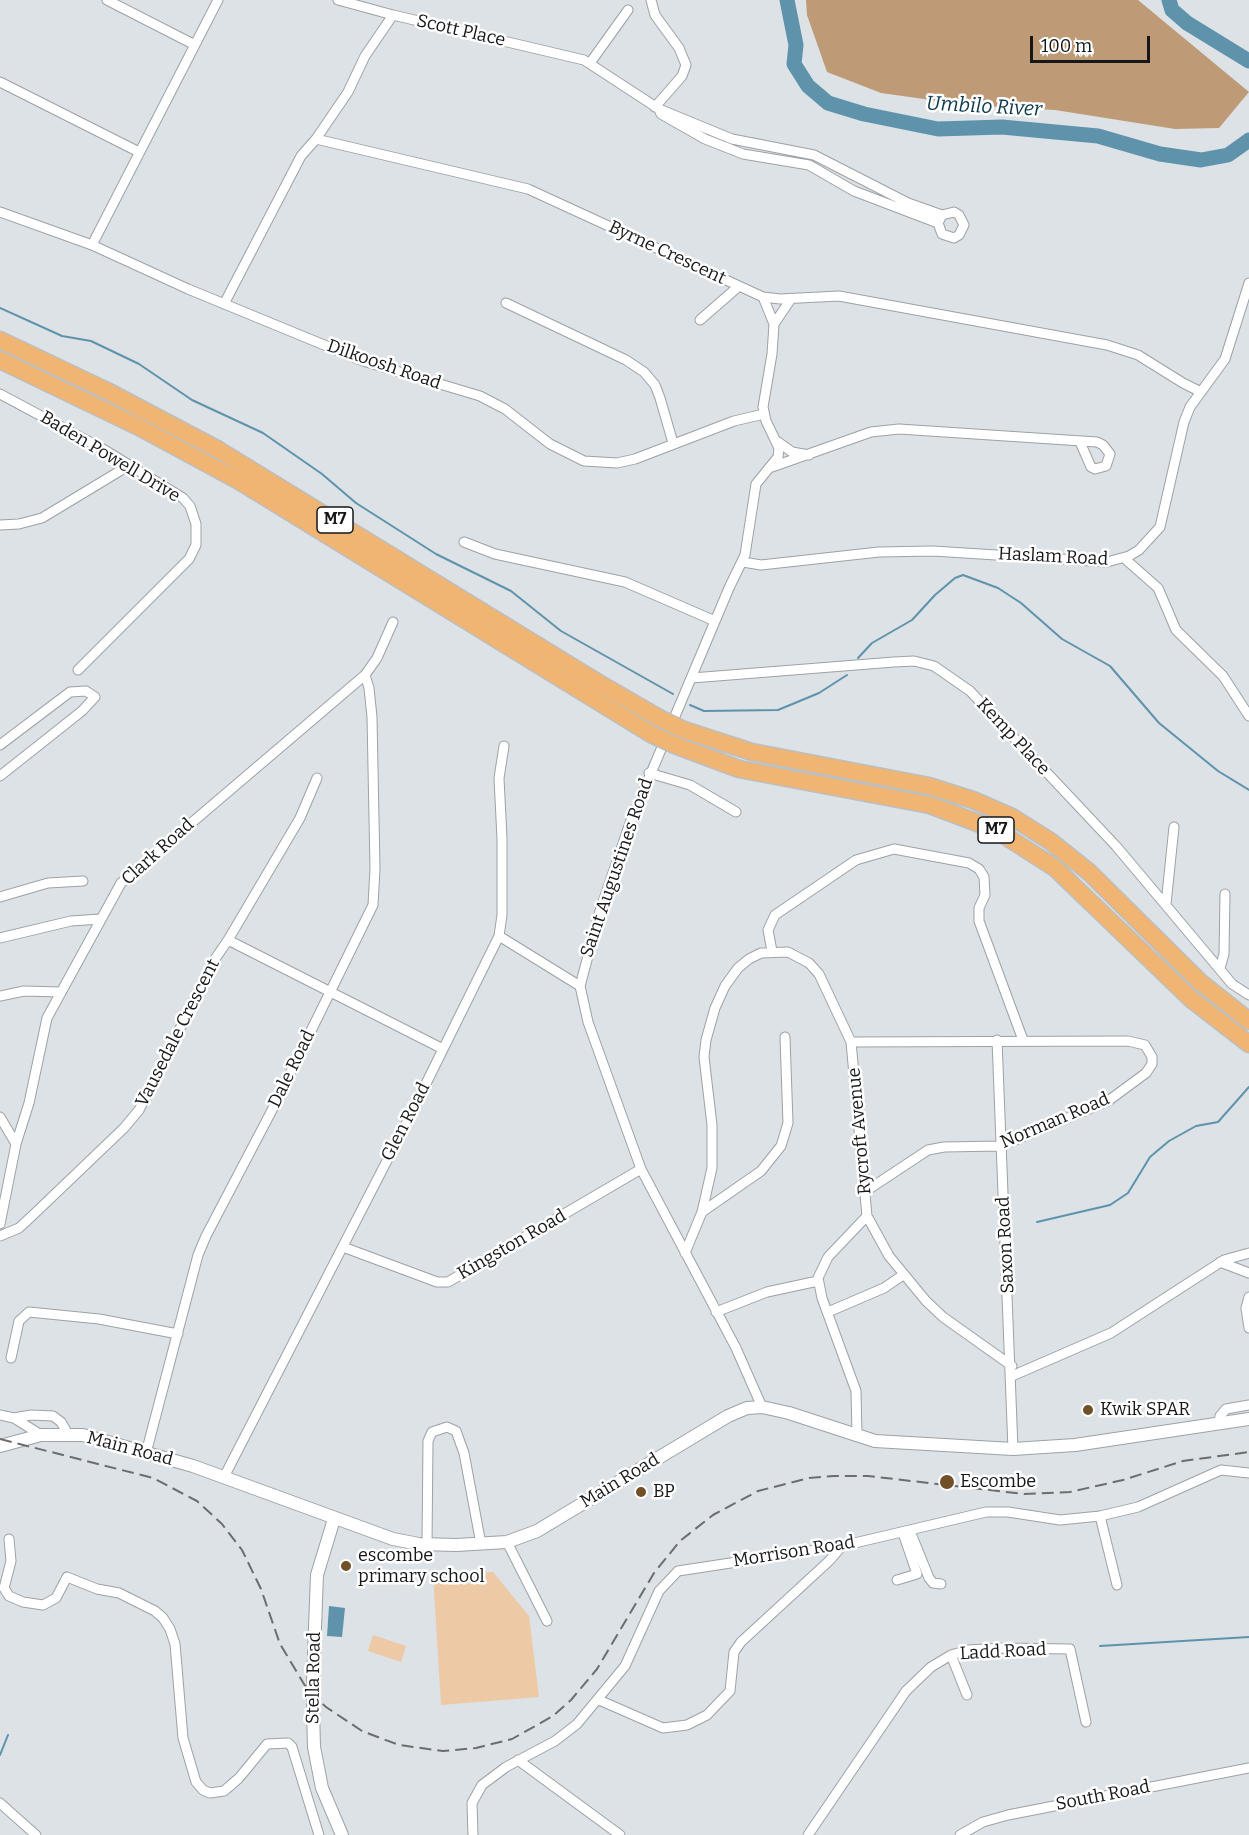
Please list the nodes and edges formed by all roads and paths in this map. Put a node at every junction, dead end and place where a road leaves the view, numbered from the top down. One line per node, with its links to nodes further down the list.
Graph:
1 (107, 0): 7 (street)
2 (218, 0): 7 (street)
3 (338, 0): 6 (street)
4 (651, 0): 10 (street)
5 (628, 10): 8 (street)
6 (393, 15): 8 (street, Scott Place); 11 (street, Scott Place)
7 (195, 45): 12 (street)
8 (590, 63): 10 (street, Scott Place)
9 (0, 82): 12 (street)
10 (657, 108): 14 (street, Scott Place)
11 (316, 139): 17 (street, Byrne Crescent); 21 (street)
12 (139, 152): 15 (street)
13 (0, 212): 15 (street, Dilkoosh Road)
14 (940, 219)
15 (92, 245): 21 (street, Dilkoosh Road)
16 (1249, 283): 26 (street, Haslam Road)
17 (739, 286): 18 (street, Byrne Crescent); 22 (street)
18 (763, 297): 19 (street, Byrne Crescent); 23 (street)
19 (791, 299): 23 (street); 26 (street, Byrne Crescent)
20 (506, 303): 31 (street)
21 (224, 304): 31 (street, Dilkoosh Road)
22 (700, 320)
23 (774, 324): 28 (street)
24 (0, 340): 70 (highway, M7, bridge)
25 (0, 360): 76 (highway, M7, bridge)
26 (1201, 392): 37 (street, Haslam Road)
27 (0, 394): 33 (street, Baden Powell Drive)
28 (764, 414): 29 (street); 31 (street, Dilkoosh Road)
29 (777, 440): 32 (street); 34 (street, Saint Augustines Road)
30 (1080, 442): 32 (street)
31 (673, 443)
32 (810, 455): 34 (street)
33 (128, 466): 35 (street); 41 (street, Baden Powell Drive)
34 (772, 467): 38 (street, Saint Augustines Road)
35 (0, 525)
36 (464, 542): 39 (street)
37 (1124, 558): 38 (street, Haslam Road); 44 (street)
38 (743, 562): 39 (street, Saint Augustines Road)
39 (715, 621): 43 (street, Saint Augustines Road)
40 (393, 622): 42 (street, Clark Road)
41 (78, 670)
42 (365, 675): 58 (street, Clark Road); 66 (street, Dale Road)
43 (692, 678): 47 (street, Saint Augustines Road); 54 (street, Kemp Place)
44 (1249, 716)
45 (0, 745): 48 (street)
46 (504, 746): 59 (street, Glen Road)
47 (649, 773): 50 (street); 64 (street, Saint Augustines Road)
48 (0, 776)
49 (316, 778): 61 (street)
50 (736, 812)
51 (1174, 827): 52 (street)
52 (1168, 880): 54 (street); 57 (street)
53 (83, 881): 56 (street)
54 (1153, 889): 57 (street, Kemp Place)
55 (1225, 894): 63 (street)
56 (0, 897)
57 (1166, 904): 63 (street, Kemp Place)
58 (101, 919): 60 (street); 65 (street, Clark Road)
59 (499, 936): 64 (street); 77 (street, Glen Road)
60 (0, 938)
61 (228, 940): 66 (street, Vausedale Crescent); 86 (street, Vausedale Crescent)
62 (772, 951): 69 (street); 75 (street, Rycroft Avenue); 83 (street)
63 (1220, 968): 67 (street, Kemp Place)
64 (580, 986): 81 (street, Saint Augustines Road)
65 (60, 992): 68 (street); 79 (street, Clark Road)
66 (331, 992): 77 (street, Vausedale Crescent); 98 (street, Dale Road)
67 (1249, 995)
68 (0, 996)
69 (1016, 1017): 73 (street); 74 (street)
70 (1249, 1021)
71 (785, 1037): 83 (street)
72 (997, 1040): 73 (street); 75 (street); 80 (street, Saxon Road)
73 (1009, 1040): 74 (street)
74 (1023, 1040): 80 (street, Norman Road)
75 (852, 1042): 82 (street, Rycroft Avenue)
76 (1249, 1044)
77 (443, 1049): 87 (street, Glen Road)
78 (0, 1117): 79 (street)
79 (16, 1144): 85 (street, Clark Road)
80 (1001, 1146): 82 (street, Norman Road); 100 (street, Saxon Road)
81 (641, 1169): 87 (street, Kingston Road); 89 (street, Saint Augustines Road)
82 (866, 1191): 84 (street, Rycroft Avenue)
83 (702, 1212): 89 (street)
84 (867, 1216): 92 (street); 93 (street, Rycroft Avenue)
85 (0, 1224)
86 (0, 1236)
87 (343, 1247): 114 (street, Glen Road)
88 (1249, 1252): 90 (street)
89 (685, 1253): 95 (street, Saint Augustines Road)
90 (1220, 1262): 91 (street); 100 (street)
91 (1249, 1273)
92 (903, 1275): 96 (street); 100 (street)
93 (818, 1281): 95 (street); 96 (street)
94 (1249, 1297): 97 (street)
95 (716, 1312): 102 (street, Saint Augustines Road)
96 (828, 1312): 109 (street)
97 (1249, 1328)
98 (178, 1334): 99 (street); 112 (street, Dale Road)
99 (11, 1358)
100 (1012, 1371): 111 (street, Saxon Road)
101 (1249, 1405): 106 (street)
102 (762, 1407): 109 (main road, Main Road); 119 (main road, Main Road)
103 (0, 1415): 104 (street)
104 (14, 1418): 107 (street); 108 (street)
105 (1249, 1419): 106 (main road, Main Road)
106 (1219, 1423): 111 (main road, Main Road)
107 (68, 1434): 108 (main road, Main Road); 112 (main road, Main Road)
108 (40, 1435): 110 (main road, Main Road)
109 (857, 1435): 111 (main road, Main Road)
110 (0, 1446)
111 (1013, 1449)
112 (146, 1453): 114 (main road, Main Road)
113 (1249, 1473): 115 (street, Morrison Road)
114 (225, 1477): 116 (main road, Main Road)
115 (1100, 1516): 117 (street, Morrison Road); 125 (street)
116 (334, 1519): 121 (main road, Main Road); 136 (main road, Stella Road, bridge)
117 (906, 1532): 122 (street, Morrison Road); 123 (street); 124 (street)
118 (9, 1539): 135 (street)
119 (507, 1542): 120 (main road, Main Road); 126 (street)
120 (481, 1544): 121 (main road, Main Road); 121 (street)
121 (427, 1545)
122 (842, 1546): 129 (street, Morrison Road); 129 (street)
123 (897, 1580)
124 (941, 1584)
125 (1118, 1585)
126 (547, 1621)
127 (951, 1655): 128 (street); 130 (street, Ladd Road); 139 (street, Ladd Road)
128 (967, 1695)
129 (599, 1700): 131 (street, Morrison Road)
130 (1086, 1722)
131 (518, 1760): 137 (street, Morrison Road); 138 (street)
132 (1249, 1768): 140 (street, South Road)
133 (0, 1803): 134 (street)
134 (30, 1833)
135 (319, 1835)
136 (342, 1835)
137 (473, 1835)
138 (620, 1835)
139 (808, 1835)
140 (960, 1835)

